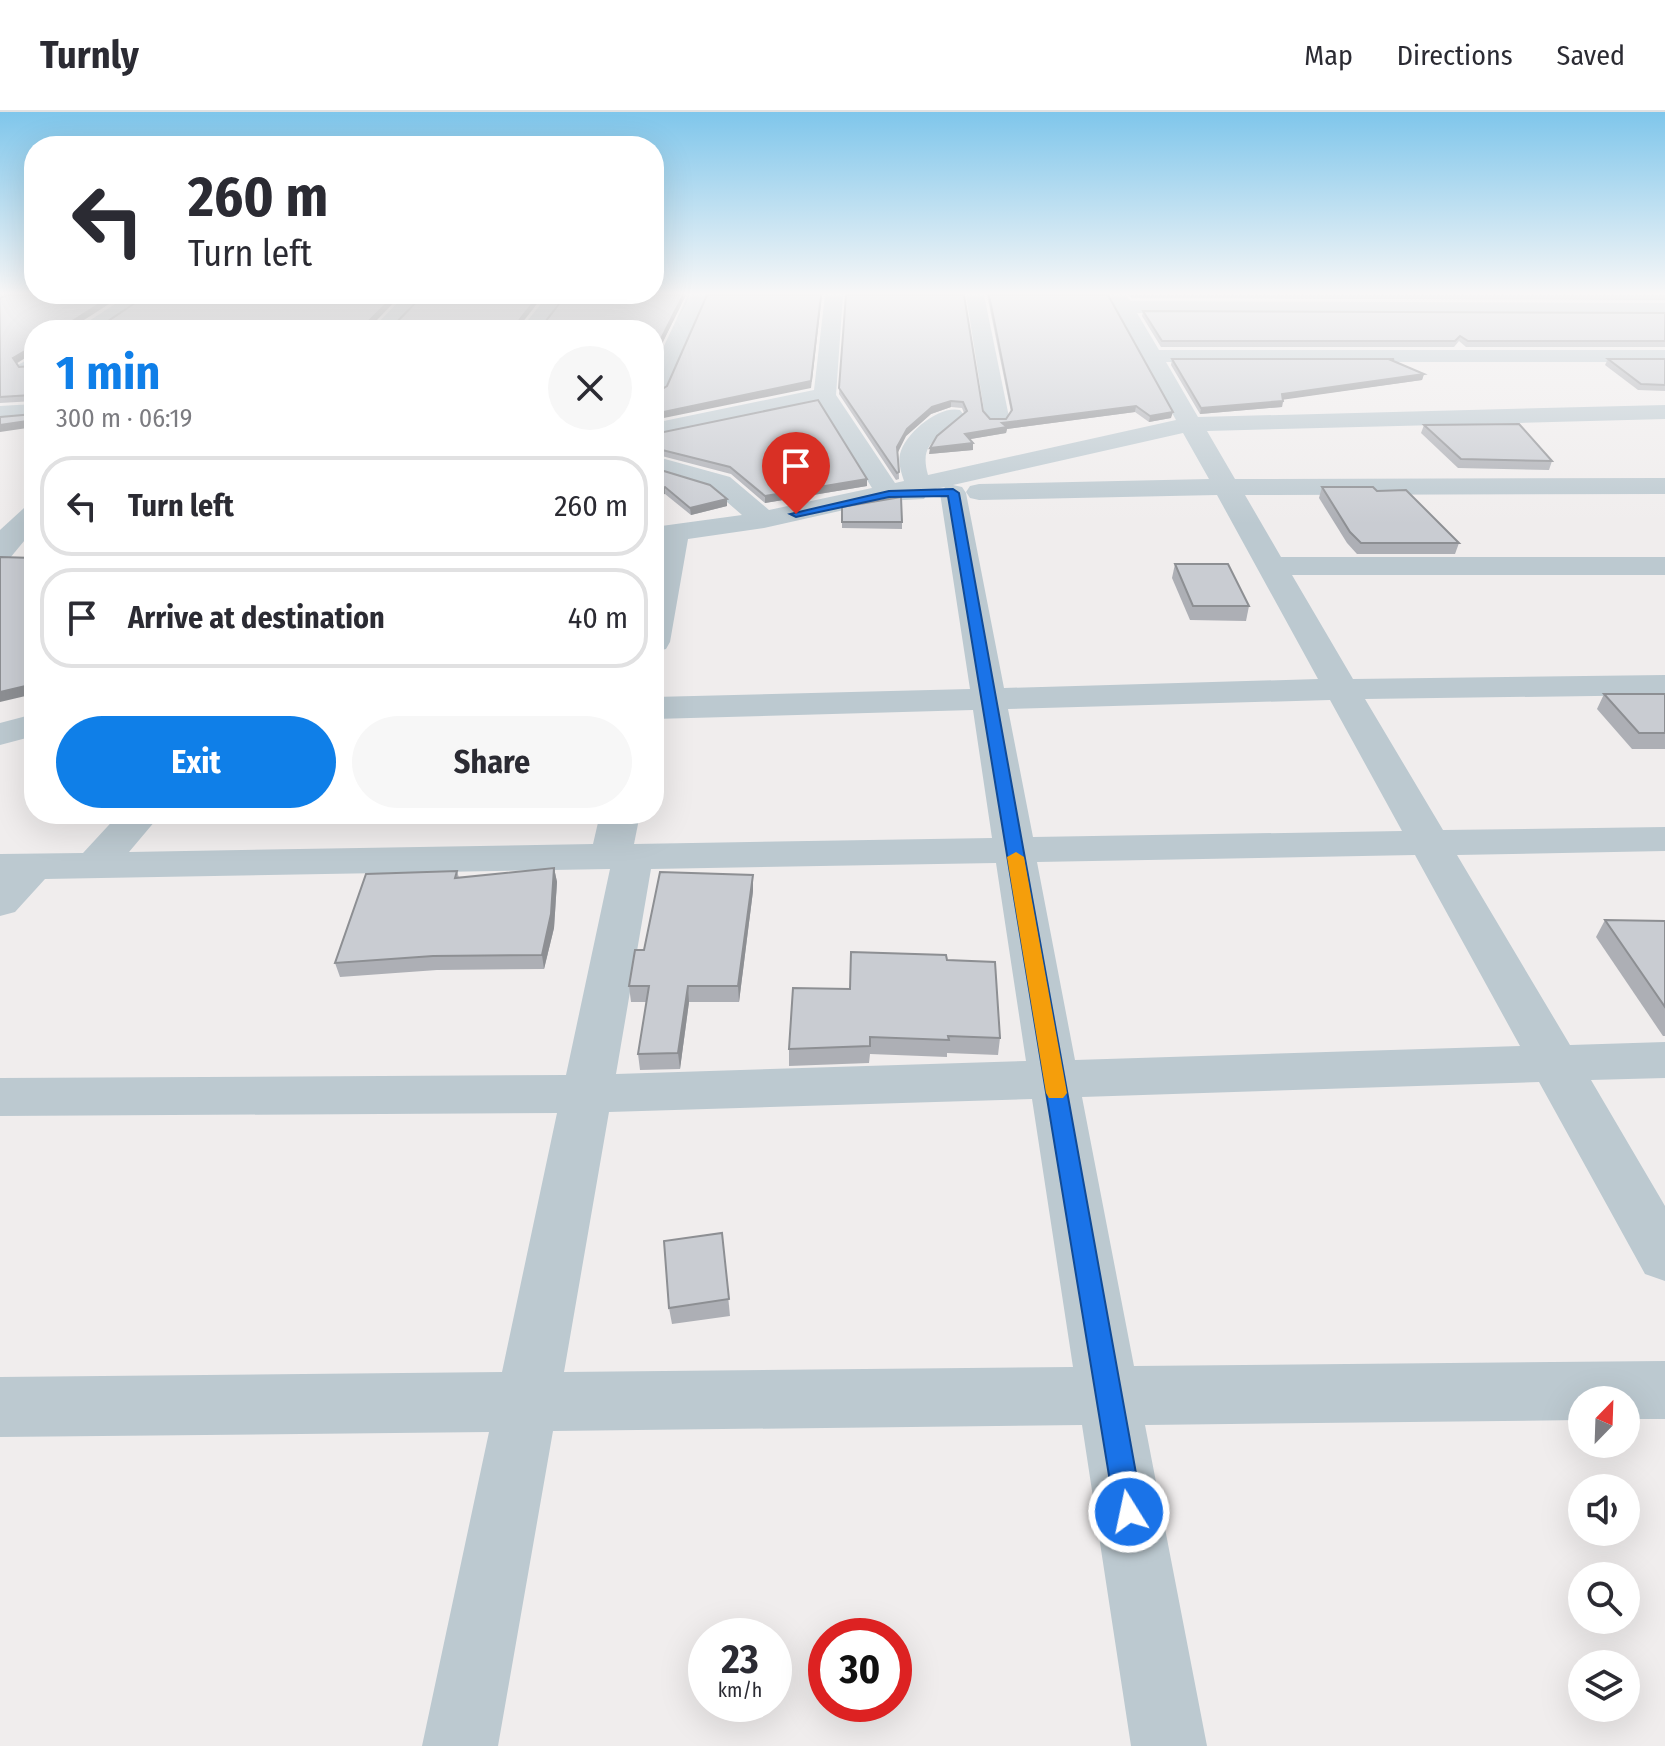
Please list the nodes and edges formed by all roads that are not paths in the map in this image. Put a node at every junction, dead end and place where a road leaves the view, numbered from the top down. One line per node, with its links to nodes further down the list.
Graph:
1 (827, 371): 7 (street)
2 (989, 371): 13 (street)
3 (1160, 371): 14 (street)
4 (1584, 371): 5 (street)
5 (1589, 375)
6 (1614, 393): 9 (street)
7 (825, 395): 15 (street); 21 (street)
8 (24, 412): 11 (street)
9 (1640, 412): 10 (street); 14 (street); 16 (street)
10 (1665, 412)
11 (0, 413)
12 (952, 415): 20 (street)
13 (997, 417)
14 (1190, 424): 19 (street); 20 (street)
15 (664, 428)
16 (1665, 431)
17 (664, 467): 22 (street)
18 (1665, 486): 19 (street)
19 (1226, 487): 20 (street); 26 (street)
20 (936, 490): 21 (street); 30 (street)
21 (889, 494): 22 (street)
22 (764, 520): 24 (street)
23 (24, 523): 25 (street)
24 (665, 533)
25 (0, 552)
26 (1271, 566): 27 (street); 29 (street)
27 (1665, 566)
28 (1665, 685): 29 (street)
29 (1341, 689): 30 (street); 37 (street)
30 (989, 698): 31 (street); 38 (street)
31 (664, 708)
32 (24, 728): 33 (street)
33 (0, 734)
34 (132, 824): 39 (street)
35 (1665, 839): 37 (street)
36 (621, 842): 38 (street); 39 (street); 45 (street)
37 (1429, 843): 38 (street); 43 (street)
38 (1014, 850): 44 (street)
39 (95, 865): 40 (street)
40 (16, 867): 41 (street)
41 (0, 902)
42 (1665, 1060): 43 (street)
43 (1554, 1063): 44 (street); 47 (street)
44 (1054, 1079): 45 (street); 49 (street)
45 (587, 1094): 46 (street); 50 (street)
46 (0, 1097)
47 (1665, 1257)
48 (1665, 1390): 49 (street)
49 (1108, 1396): 50 (street); 53 (street)
50 (526, 1401): 51 (street); 52 (street)
51 (0, 1407)
52 (460, 1746)
53 (1169, 1746)

